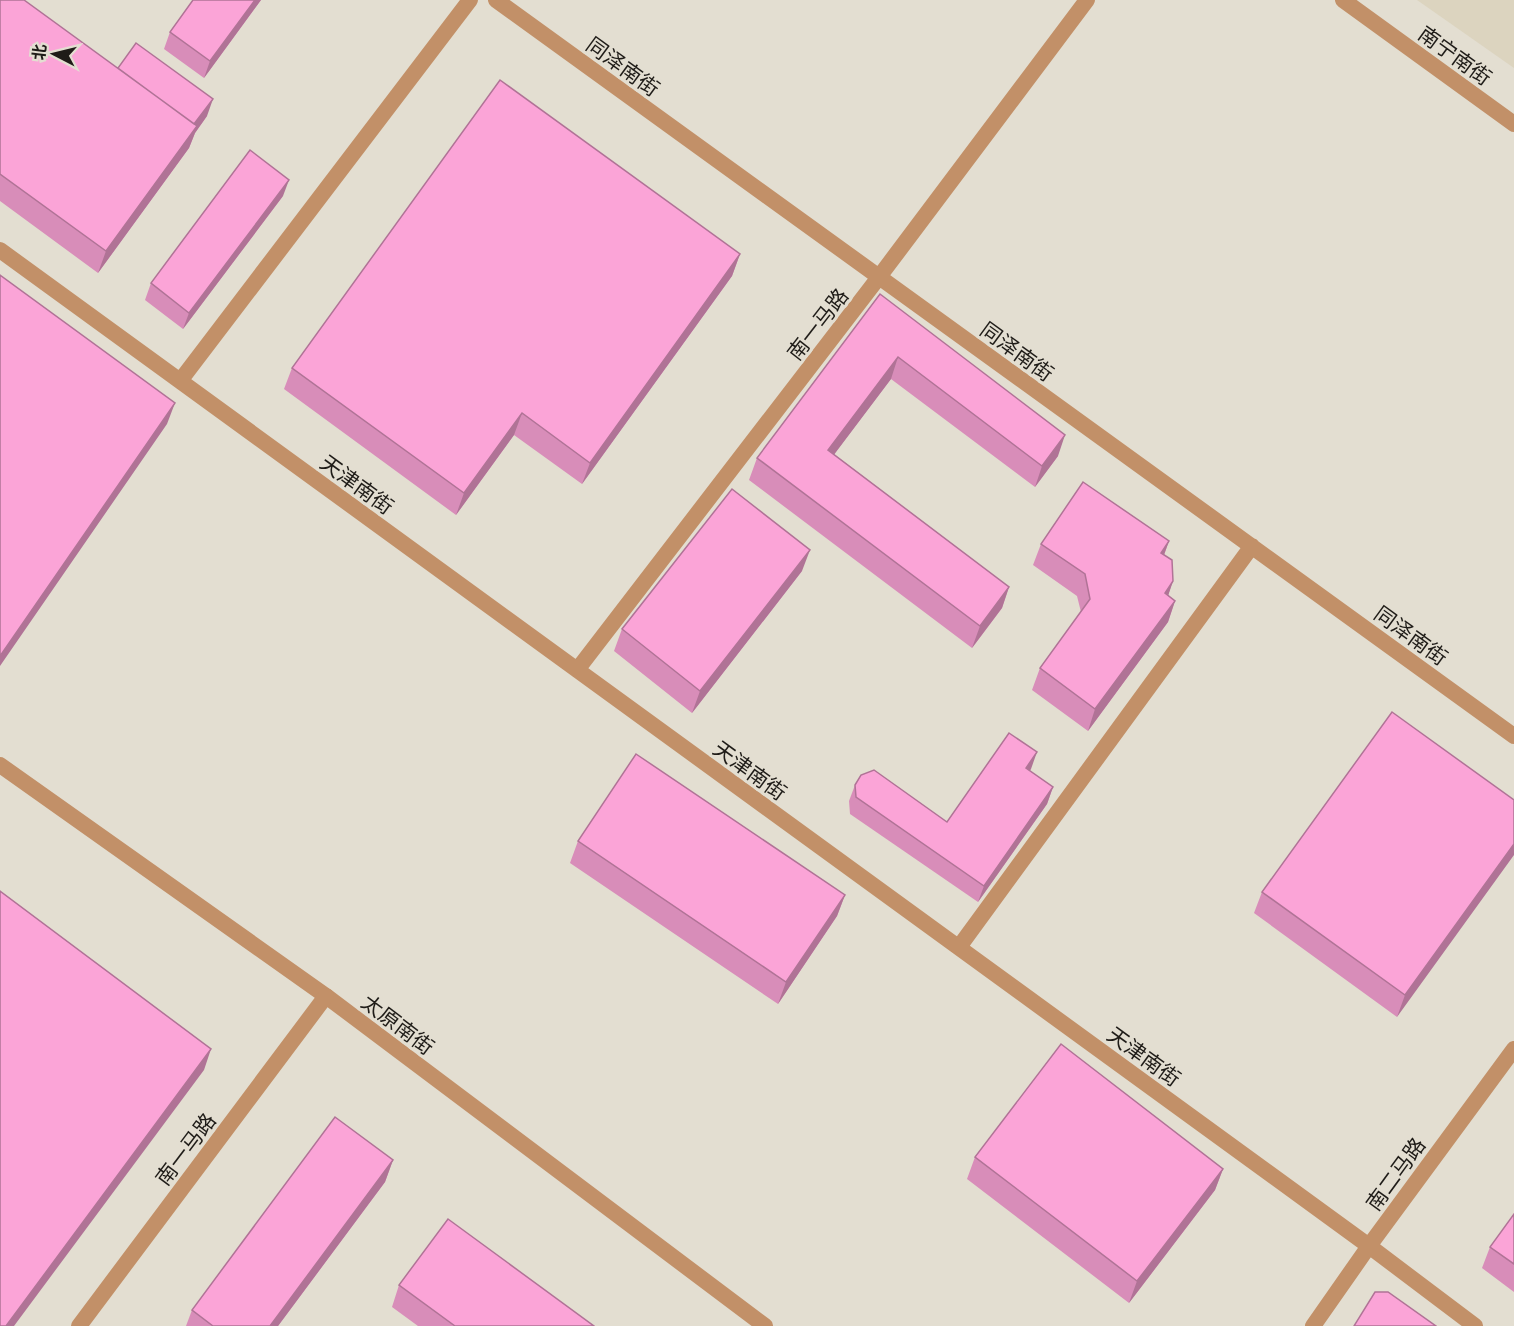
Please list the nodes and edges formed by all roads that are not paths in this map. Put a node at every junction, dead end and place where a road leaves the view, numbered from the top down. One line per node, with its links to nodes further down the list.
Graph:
1 (470, 0): 8 (street)
2 (496, 0): 7 (street, 同泽南街)
3 (1087, 0): 7 (street, 南一马路)
4 (1343, 0): 5 (street, 南宁南街)
5 (1514, 124)
6 (0, 250): 8 (street, 天津南街)
7 (879, 277): 9 (street, 同泽南街); 10 (street, 南一马路)
8 (180, 381): 10 (street, 天津南街)
9 (1252, 546): 11 (street, 同泽南街); 13 (street)
10 (577, 670): 13 (street, 天津南街)
11 (1514, 736)
12 (0, 765): 14 (street, 太原南街)
13 (959, 947): 16 (street, 天津南街)
14 (326, 996): 17 (street, 南一马路); 18 (street, 太原南街)
15 (1514, 1048): 16 (street, 南二马路)
16 (1369, 1246): 19 (street, 南二马路); 20 (street, 天津南街)
17 (79, 1326)
18 (765, 1326)
19 (1313, 1326)
20 (1475, 1326)

